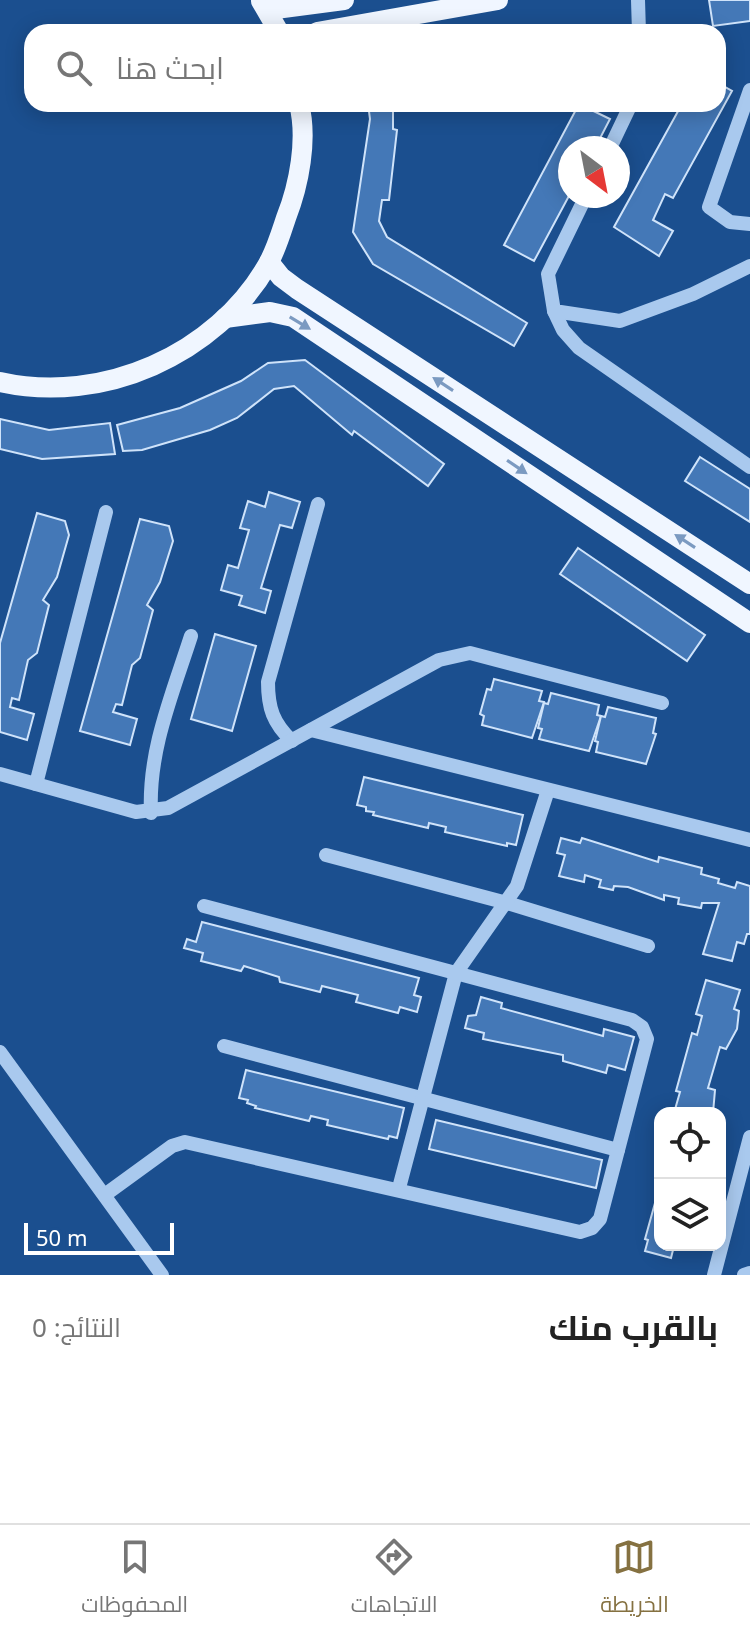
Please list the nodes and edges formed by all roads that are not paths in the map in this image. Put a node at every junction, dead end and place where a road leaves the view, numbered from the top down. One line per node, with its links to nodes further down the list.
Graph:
1 (344, 0): 4 (main road)
2 (498, 0): 6 (main road)
3 (638, 0): 7 (street)
4 (264, 5): 5 (main road)
5 (275, 24)
6 (362, 24)
7 (639, 24)
8 (750, 90): 13 (street)
9 (301, 112): 14 (main road)
10 (627, 112): 11 (street)
11 (616, 136)
12 (580, 208): 16 (street)
13 (750, 224)
14 (269, 262): 17 (main road); 22 (main road, one-way to 14)
15 (750, 266): 16 (street)
16 (554, 311): 19 (street)
17 (225, 318): 18 (main road); 23 (main road, one-way to 23)
18 (0, 382)
19 (750, 467)
20 (318, 504): 27 (street)
21 (106, 512): 29 (street)
22 (750, 584)
23 (750, 623)
24 (191, 636): 31 (street)
25 (662, 703): 26 (street)
26 (311, 730): 27 (street); 30 (street)
27 (292, 741): 31 (street)
28 (0, 774): 29 (street)
29 (36, 784): 31 (street)
30 (548, 790): 32 (street); 34 (street)
31 (151, 813)
32 (750, 840)
33 (326, 855): 34 (street)
34 (507, 903): 36 (street); 37 (street)
35 (204, 906): 37 (street)
36 (648, 946)
37 (456, 973): 40 (street); 42 (street)
38 (224, 1046): 40 (street)
39 (0, 1052): 44 (street)
40 (423, 1097): 42 (street); 43 (street)
41 (750, 1137): 46 (street)
42 (618, 1150): 43 (street)
43 (399, 1188): 44 (street)
44 (106, 1194): 45 (street)
45 (162, 1275)
46 (714, 1275)

